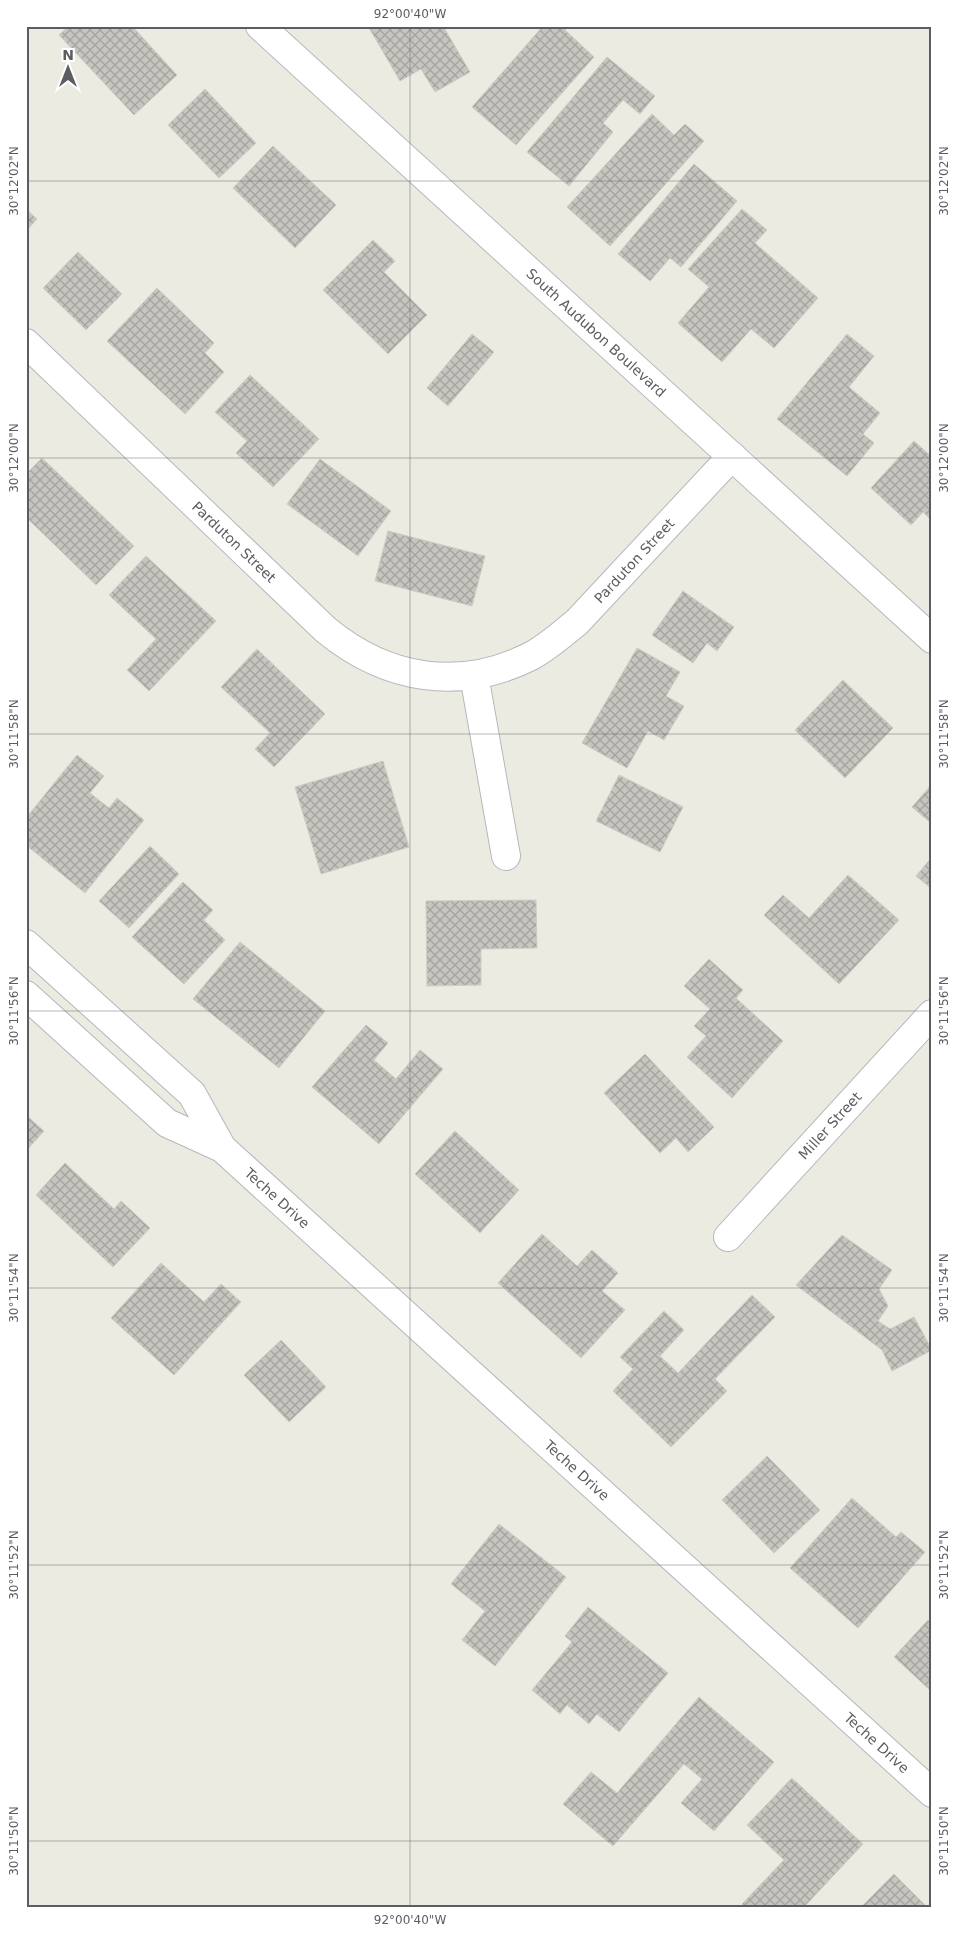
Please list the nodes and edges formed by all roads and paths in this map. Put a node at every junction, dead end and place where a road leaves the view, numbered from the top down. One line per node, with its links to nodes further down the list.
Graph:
1 (260, 26): 3 (street, South Audubon Boulevard)
2 (26, 343): 5 (street, Parduton Street)
3 (732, 456): 4 (street, South Audubon Boulevard); 5 (street, Parduton Street)
4 (932, 639)
5 (474, 675): 6 (street)
6 (506, 856)
7 (26, 944): 10 (street, Teche Drive)
8 (26, 995): 10 (street, Teche Drive)
9 (932, 1014): 11 (street, Miller Street)
10 (222, 1148): 12 (street, Teche Drive)
11 (728, 1237)
12 (932, 1793)

